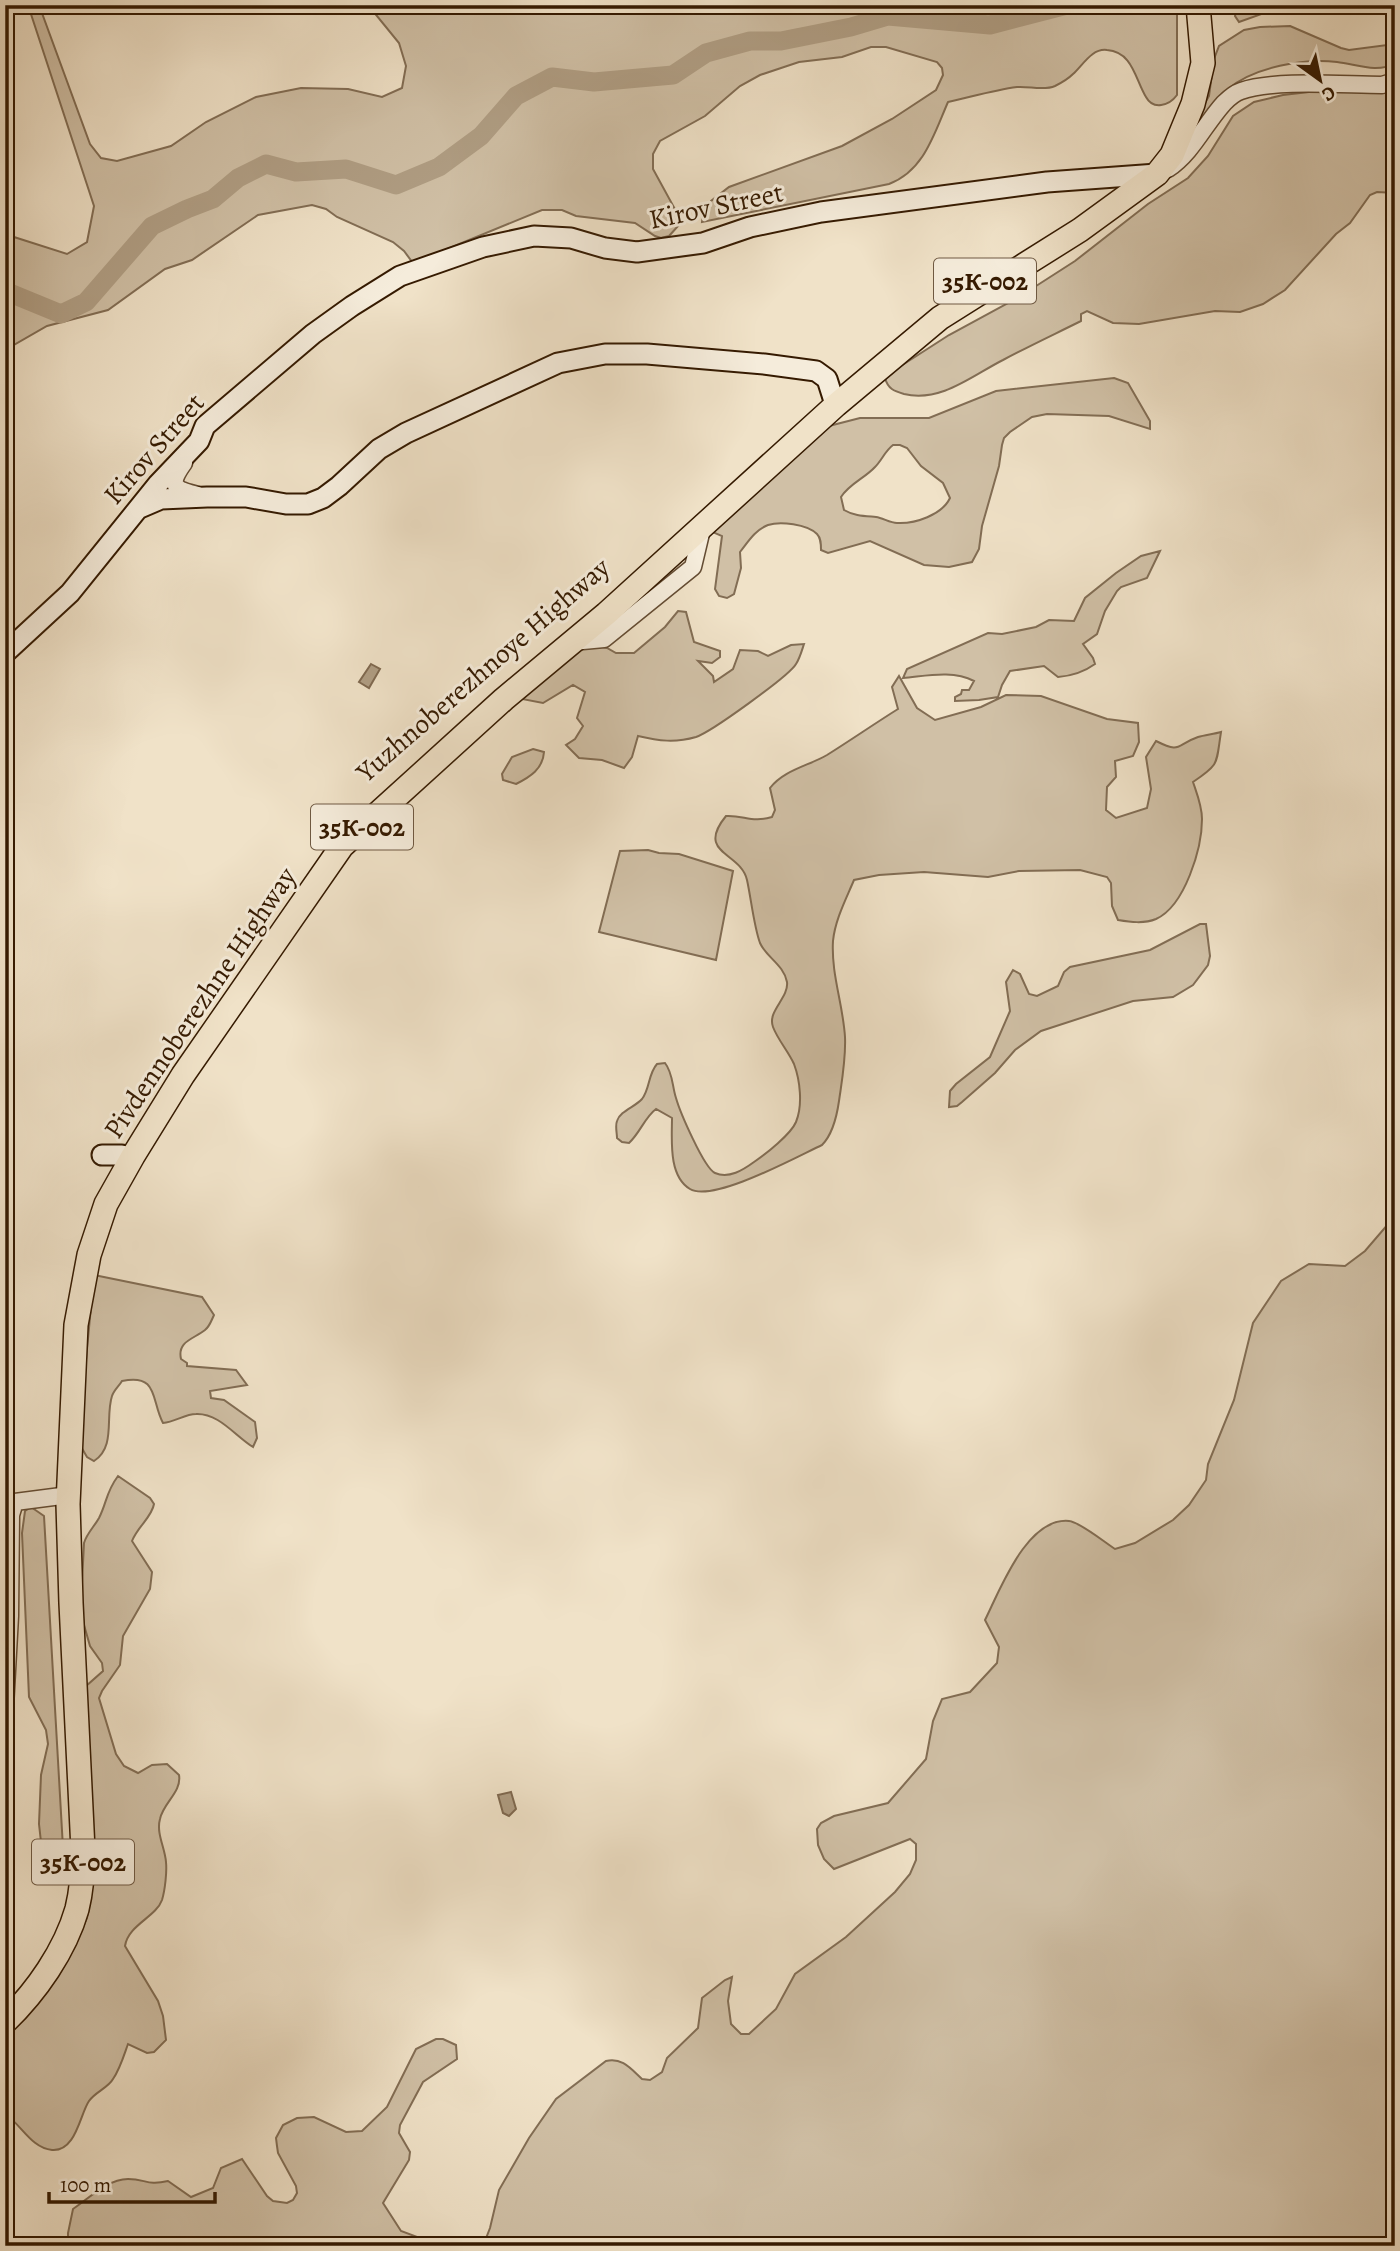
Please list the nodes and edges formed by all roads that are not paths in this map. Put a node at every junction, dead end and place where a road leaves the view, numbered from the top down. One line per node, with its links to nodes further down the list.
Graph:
1 (1193, 5): 4 (highway, Yuzhnoberezhnoye Highway / 35К-002)
2 (1199, 5): 4 (highway, Yuzhnoberezhnoye Highway / 35К-002)
3 (1395, 81): 4 (street)
4 (1153, 174): 5 (highway, Yuzhnoberezhnoye Highway / 35К-002); 5 (highway, Yuzhnoberezhnoye Highway / 35К-002); 6 (main road, Kirov Street)
5 (834, 401): 7 (main road); 9 (highway, Yuzhnoberezhnoye Highway); 11 (highway, Yuzhnoberezhnoye Highway / 35К-002)
6 (199, 441): 7 (street); 8 (main road, Kirov Street)
7 (208, 497): 8 (main road)
8 (136, 510): 10 (main road, Kirov Street)
9 (703, 524): 11 (highway, Pivdennoberezhne Highway / 35К-002)
10 (5, 653)
11 (60, 1497): 12 (street); 13 (highway, Yuzhnoberezhnoye Highway / 35К-002); 14 (highway, Pivdennoberezhne Highway / 35К-002)
12 (5, 1707)
13 (5, 2008)
14 (5, 2022)

